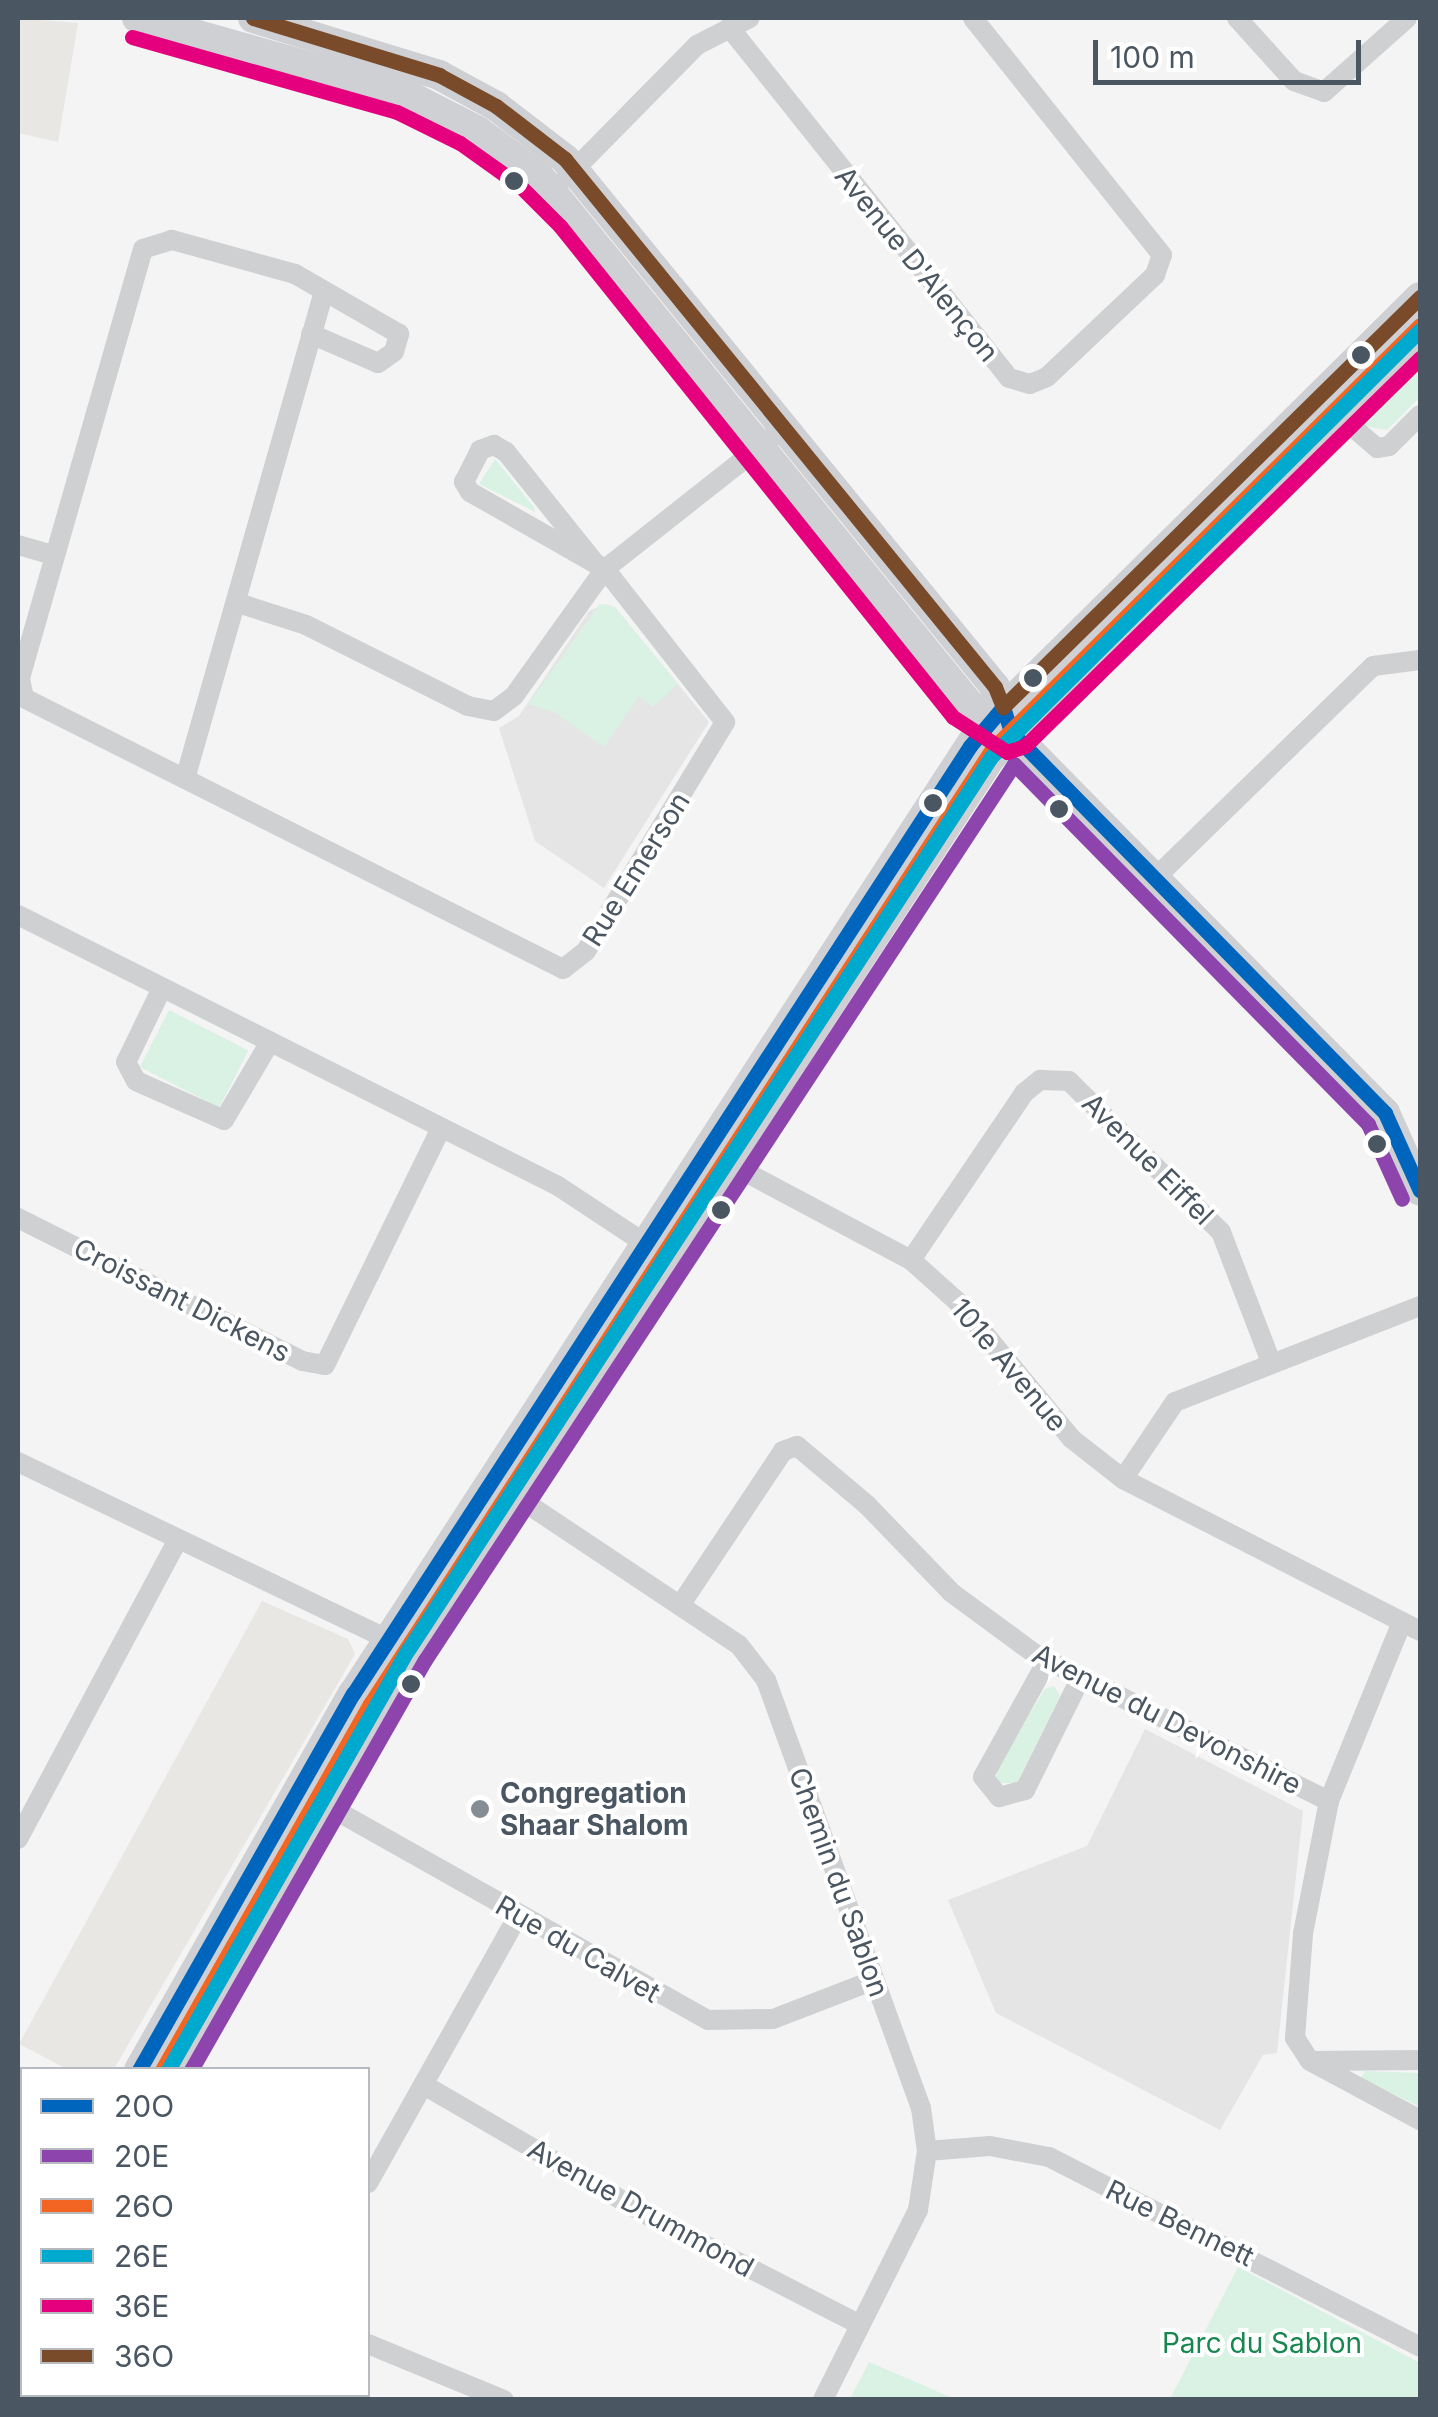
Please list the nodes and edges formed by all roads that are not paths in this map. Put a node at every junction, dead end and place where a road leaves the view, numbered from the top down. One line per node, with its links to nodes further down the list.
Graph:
1 (137, 18): 8 (street)
2 (254, 18): 8 (street)
3 (750, 18): 7 (street)
4 (972, 18): 7 (street, Avenue D'Alençon)
5 (1237, 18): 6 (street)
6 (1407, 18)
7 (729, 28): 8 (street)
8 (564, 179): 15 (street)
9 (323, 294): 12 (street); 12 (street, Rue Emerson); 17 (street, Rue Emerson)
10 (1420, 297): 13 (street)
11 (1420, 330): 13 (street)
12 (311, 334): 19 (street)
13 (1327, 405): 14 (street); 21 (street)
14 (1420, 415)
15 (774, 436): 18 (street); 21 (street)
16 (18, 545): 17 (street)
17 (54, 555): 22 (street, Rue Emerson)
18 (600, 565): 18 (street); 19 (street); 22 (street, Rue Emerson)
19 (238, 603): 22 (street)
20 (1420, 660): 23 (street)
21 (1001, 719): 23 (street); 29 (street)
22 (185, 780)
23 (1155, 878): 28 (street)
24 (18, 915): 25 (street)
25 (162, 988): 26 (street); 26 (street)
26 (270, 1042): 27 (street)
27 (441, 1128): 31 (street, Croissant Dickens); 32 (street)
28 (1412, 1142): 30 (street)
29 (717, 1157): 32 (street); 33 (street, 101e Avenue)
30 (1420, 1190)
31 (18, 1218)
32 (656, 1251): 38 (street)
33 (912, 1260): 35 (street, Avenue Eiffel); 37 (street, 101e Avenue)
34 (1420, 1306): 35 (street)
35 (1270, 1362): 37 (street)
36 (18, 1462): 39 (street)
37 (1123, 1479): 41 (street, 101e Avenue)
38 (502, 1487): 40 (street, Chemin du Sablon); 42 (street)
39 (177, 1542): 42 (street); 47 (street)
40 (681, 1604): 43 (street, Avenue du Devonshire); 49 (street, Chemin du Sablon)
41 (1411, 1627): 46 (street)
42 (398, 1645): 45 (street)
43 (1048, 1662): 44 (street, Avenue du Devonshire); 44 (street)
44 (1081, 1677): 46 (street, Avenue du Devonshire)
45 (310, 1796): 48 (street, Rue du Calvet); 52 (street); 53 (street)
46 (1329, 1802): 51 (street)
47 (18, 1839)
48 (518, 1916): 49 (street, Rue du Calvet); 54 (street)
49 (874, 1980): 56 (street, Chemin du Sablon)
50 (1420, 2060): 51 (street)
51 (1310, 2061): 55 (street)
52 (141, 2067)
53 (170, 2067)
54 (424, 2085): 57 (street); 58 (street, Avenue Drummond)
55 (1420, 2120)
56 (926, 2152): 58 (street, Chemin du Sablon); 60 (street, Rue Bennett)
57 (370, 2180)
58 (860, 2325): 62 (street, Chemin du Sablon)
59 (370, 2345): 61 (street)
60 (1420, 2347)
61 (504, 2400)
62 (823, 2400)

